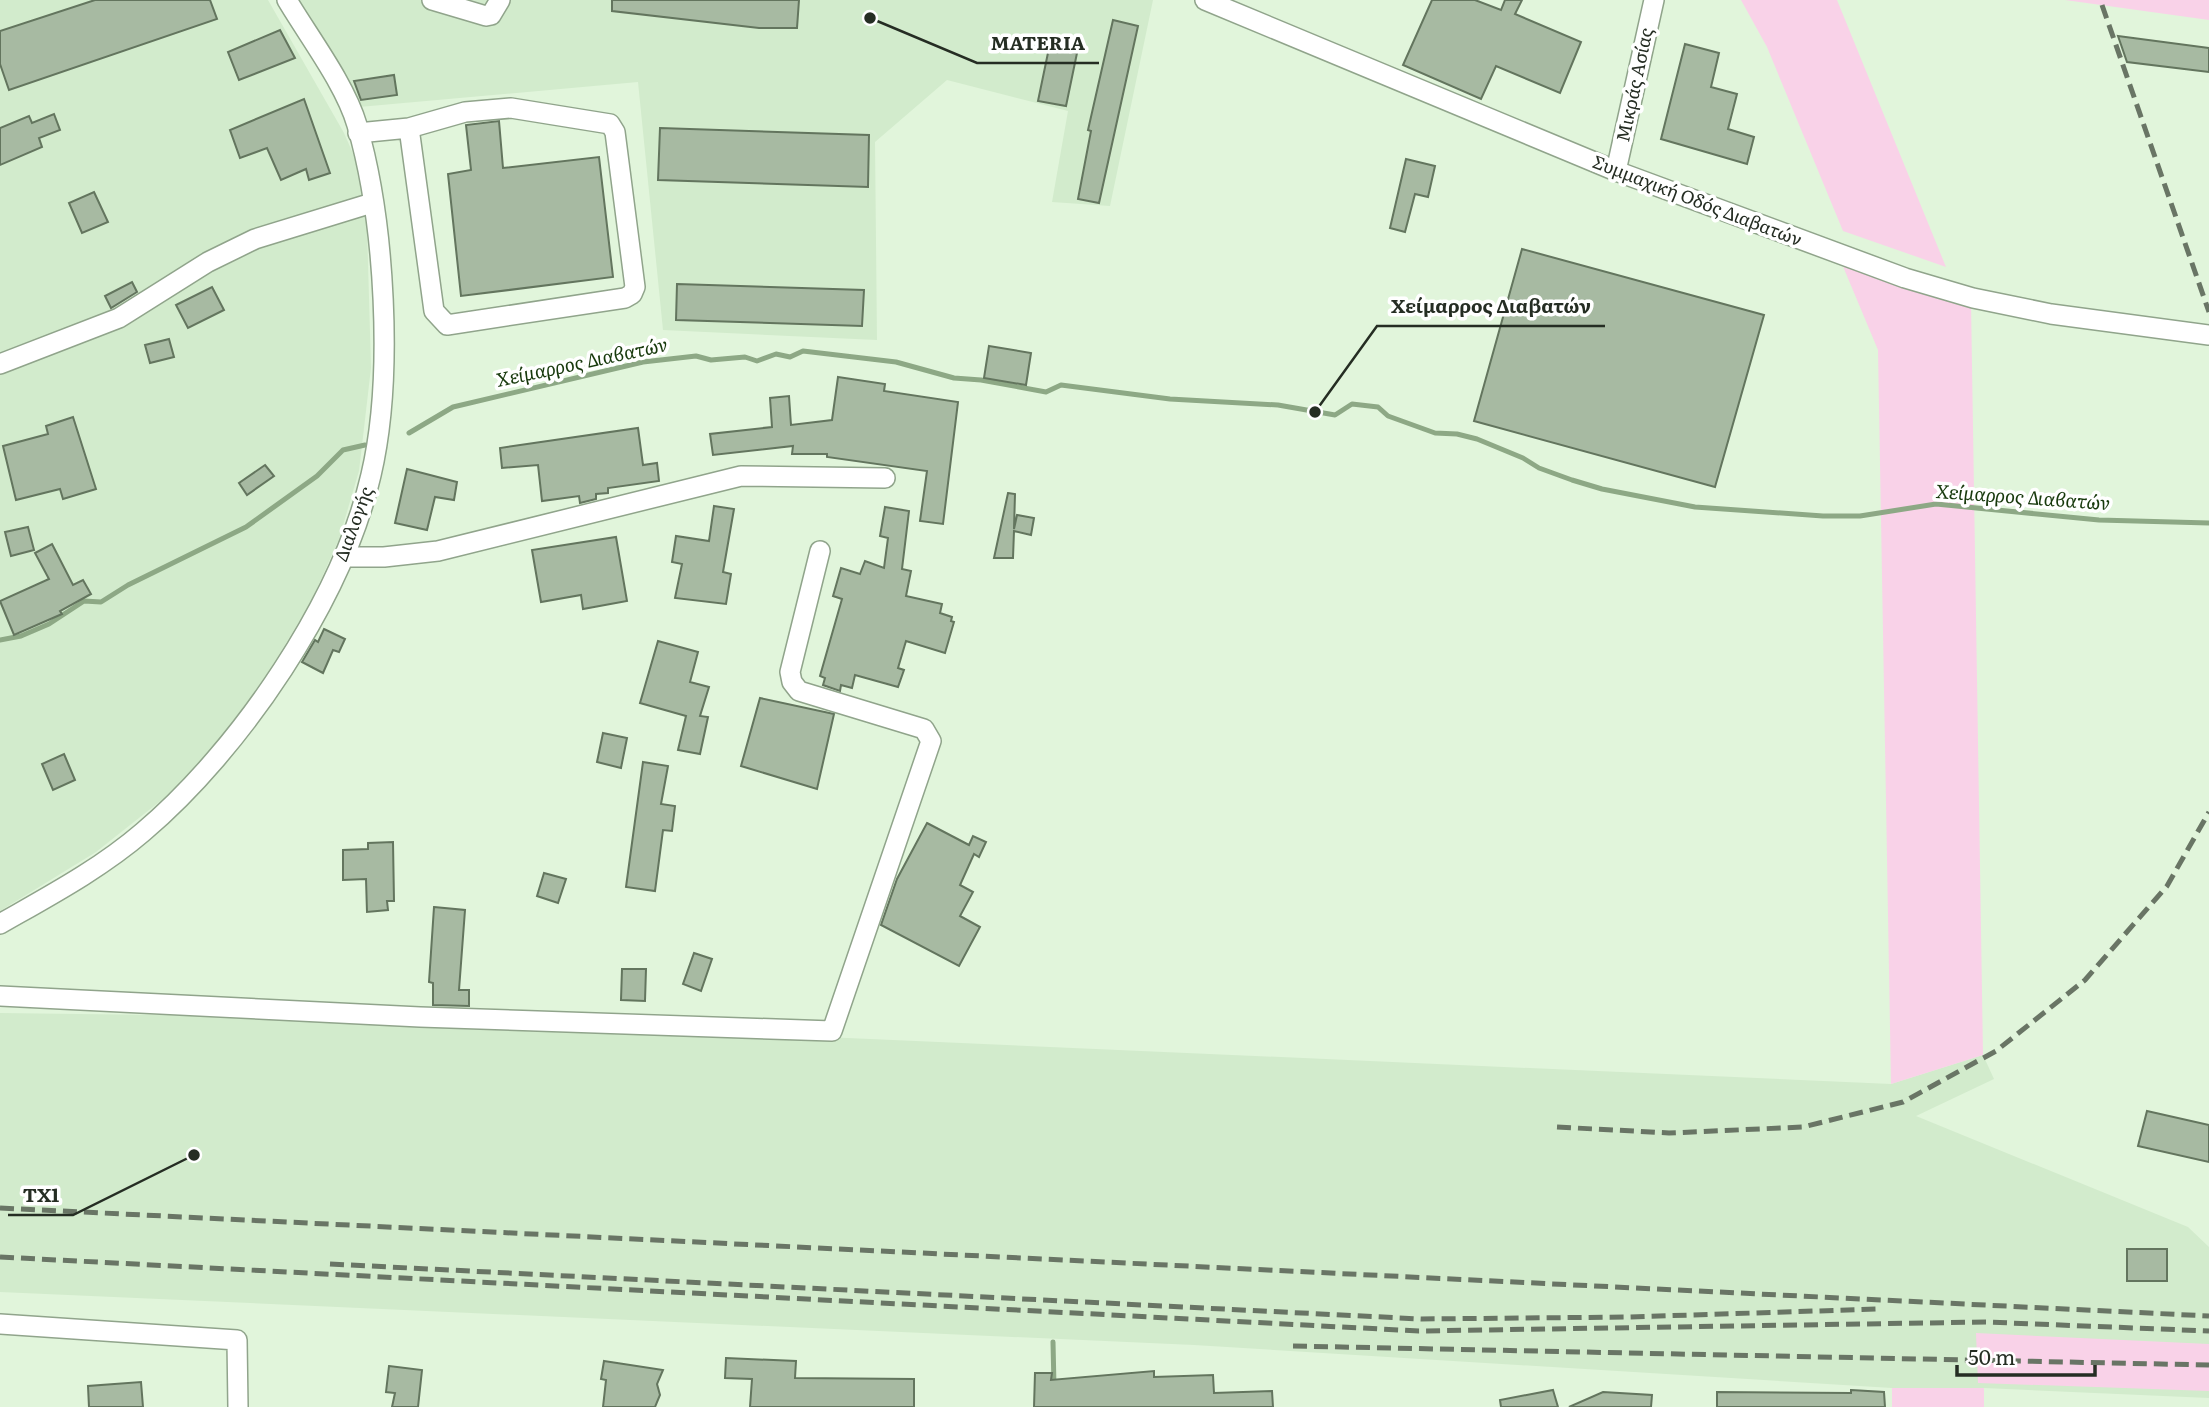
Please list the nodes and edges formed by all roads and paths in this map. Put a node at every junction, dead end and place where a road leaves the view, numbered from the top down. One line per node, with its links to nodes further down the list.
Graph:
1 (287, 0): 7 (street, Διαλογής)
2 (432, 0): 3 (street)
3 (500, 0)
4 (1205, 0): 8 (street, Συμμαχική Οδός Διαβατών)
5 (1654, 0): 8 (street, Μικράς Ασίας)
6 (409, 128): 6 (street); 7 (street)
7 (358, 133): 9 (street, Διαλογής)
8 (1616, 170): 10 (street, Συμμαχική Οδός Διαβατών)
9 (372, 203): 11 (street); 14 (street, Διαλογής)
10 (2209, 335)
11 (0, 364)
12 (885, 478): 14 (street)
13 (820, 551): 16 (street)
14 (344, 557): 15 (street, Διαλογής)
15 (0, 924)
16 (0, 996)
17 (0, 1324): 18 (street)
18 (238, 1407)

